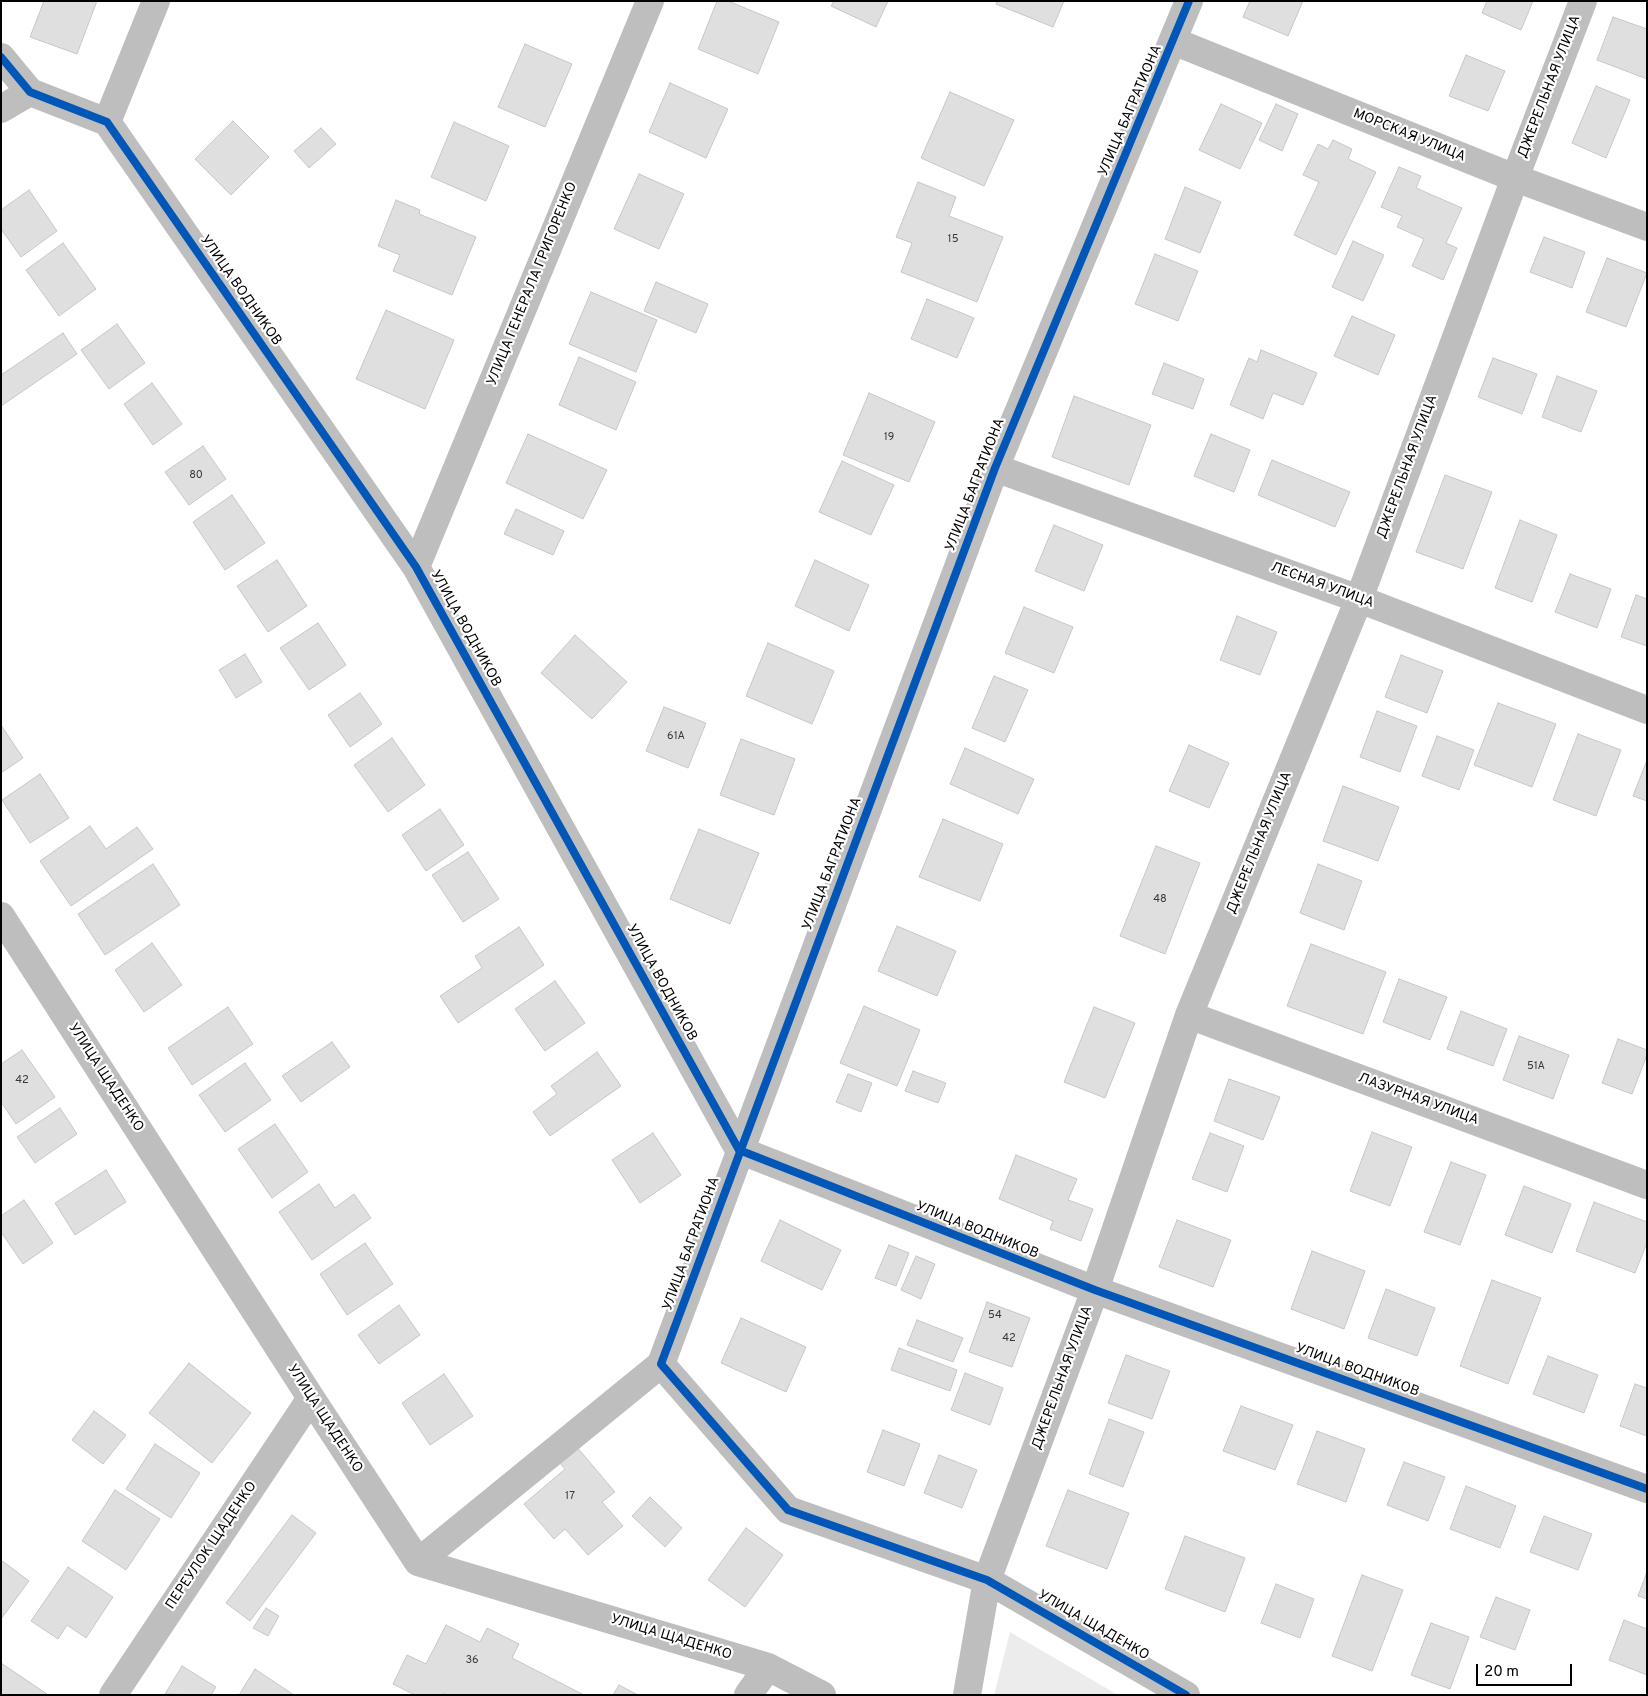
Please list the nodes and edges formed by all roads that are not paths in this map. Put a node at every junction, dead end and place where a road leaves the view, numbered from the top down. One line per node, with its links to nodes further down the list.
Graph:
1 (156, 1): 9 (street)
2 (650, 1): 13 (street, УЛИЦА ГЕНЕРАЛА ГРИГОРЕНКО)
3 (1189, 1): 5 (street, УЛИЦА БАГРАТИОНА)
4 (1583, 1): 10 (street, ДЖЕРЕЛЬНАЯ УЛИЦА)
5 (1174, 41): 10 (street, МОРСКАЯ УЛИЦА); 12 (street, УЛИЦА БАГРАТИОНА)
6 (1, 57): 7 (street)
7 (30, 92): 8 (street); 9 (street)
8 (1, 109)
9 (107, 122): 13 (street, УЛИЦА ВОДНИКОВ)
10 (1515, 178): 11 (street, МОРСКАЯ УЛИЦА); 14 (street, ДЖЕРЕЛЬНАЯ УЛИЦА)
11 (1647, 227)
12 (995, 468): 14 (street, ЛЕСНАЯ УЛИЦА); 18 (street, УЛИЦА БАГРАТИОНА)
13 (416, 567): 18 (street, УЛИЦА ВОДНИКОВ)
14 (1359, 599): 15 (street, ЛЕСНАЯ УЛИЦА); 17 (street, ДЖЕРЕЛЬНАЯ УЛИЦА)
15 (1647, 710)
16 (1, 916): 22 (street, УЛИЦА ЩАДЕНКО)
17 (1190, 1015): 19 (street, ЛАЗУРНАЯ УЛИЦА); 20 (street, ДЖЕРЕЛЬНАЯ УЛИЦА)
18 (739, 1150): 20 (street, УЛИЦА ВОДНИКОВ); 21 (street, УЛИЦА БАГРАТИОНА)
19 (1647, 1185)
20 (1095, 1290): 23 (street, УЛИЦА ВОДНИКОВ); 25 (street, ДЖЕРЕЛЬНАЯ УЛИЦА)
21 (661, 1364): 24 (street); 25 (street)
22 (310, 1398): 24 (street, УЛИЦА ЩАДЕНКО); 27 (street, ПЕРЕУЛОК ЩАДЕНКО)
23 (1647, 1489)
24 (418, 1562): 26 (street, УЛИЦА ЩАДЕНКО)
25 (988, 1580): 30 (street, ДЖЕРЕЛЬНАЯ УЛИЦА); 31 (street, УЛИЦА ЩАДЕНКО)
26 (768, 1667): 28 (street); 29 (street, УЛИЦА ЩАДЕНКО)
27 (113, 1695)
28 (748, 1695)
29 (822, 1695)
30 (968, 1695)
31 (1186, 1695)

